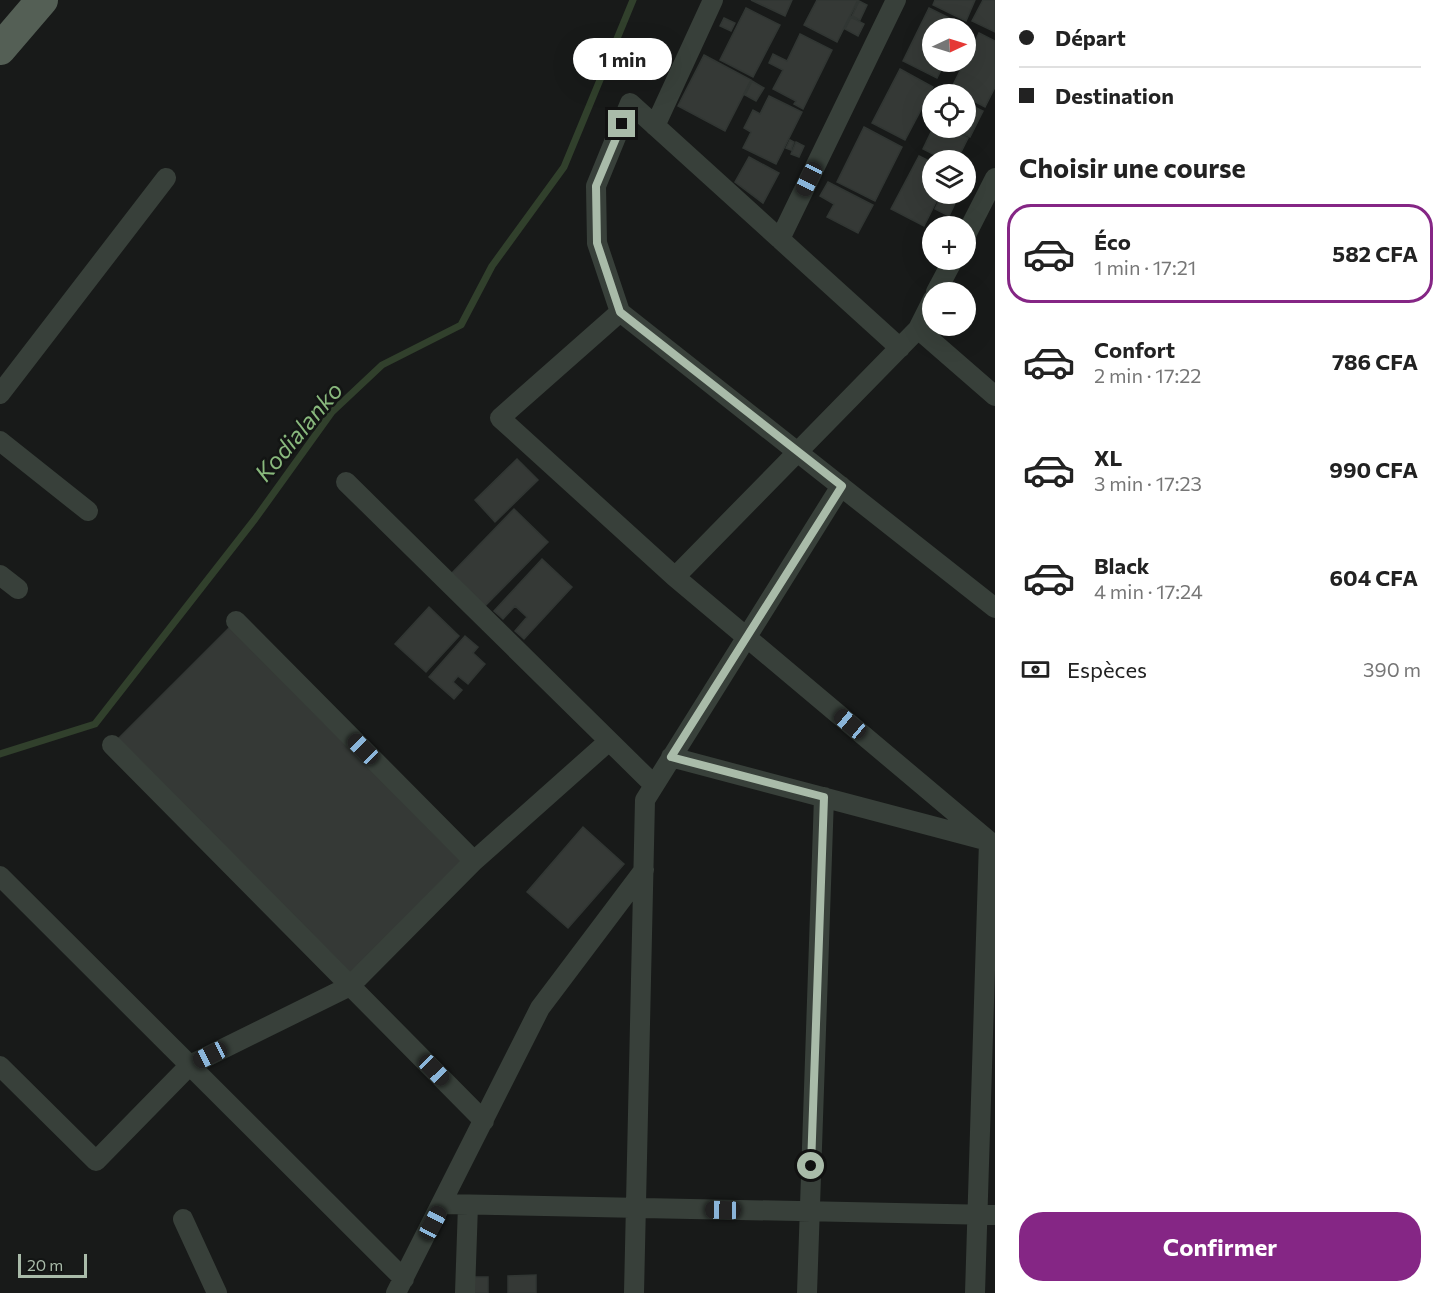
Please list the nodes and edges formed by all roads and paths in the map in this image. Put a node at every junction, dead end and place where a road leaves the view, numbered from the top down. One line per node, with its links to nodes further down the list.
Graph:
1 (42, 0): 4 (main road)
2 (713, 0): 5 (street)
3 (896, 0): 9 (street)
4 (0, 49)
5 (655, 126): 9 (street); 10 (street)
6 (166, 178): 14 (street)
7 (995, 178): 8 (street)
8 (976, 216)
9 (780, 239): 13 (street)
10 (620, 312): 17 (street); 22 (street)
11 (922, 321): 12 (street)
12 (918, 329): 13 (street); 15 (street)
13 (900, 348): 17 (street)
14 (0, 394)
15 (995, 396)
16 (0, 441): 20 (street)
17 (797, 452): 19 (street); 22 (street)
18 (346, 482): 27 (street)
19 (842, 486): 24 (street); 26 (street)
20 (88, 511)
21 (0, 575): 23 (street)
22 (675, 577): 26 (street)
23 (18, 589)
24 (995, 608)
25 (236, 621): 33 (street)
26 (747, 637): 29 (street); 32 (street)
27 (609, 741): 30 (street); 33 (street)
28 (112, 745): 36 (street)
29 (671, 757): 30 (street); 31 (street)
30 (654, 785): 34 (street)
31 (824, 797): 32 (street); 43 (street)
32 (992, 842): 44 (street)
33 (474, 861): 36 (street)
34 (644, 870): 39 (street); 42 (street)
35 (0, 876): 37 (street)
36 (350, 986): 37 (street); 39 (street)
37 (190, 1065): 38 (street); 46 (street)
38 (0, 1066)
39 (484, 1121): 40 (street)
40 (442, 1204): 41 (street); 46 (street)
41 (468, 1205): 42 (street); 48 (street)
42 (636, 1208): 43 (street); 49 (street)
43 (810, 1212): 44 (street); 50 (street)
44 (986, 1215): 51 (street)
45 (183, 1219): 47 (street)
46 (400, 1286)
47 (217, 1293)
48 (465, 1293)
49 (634, 1293)
50 (807, 1293)
51 (975, 1293)

